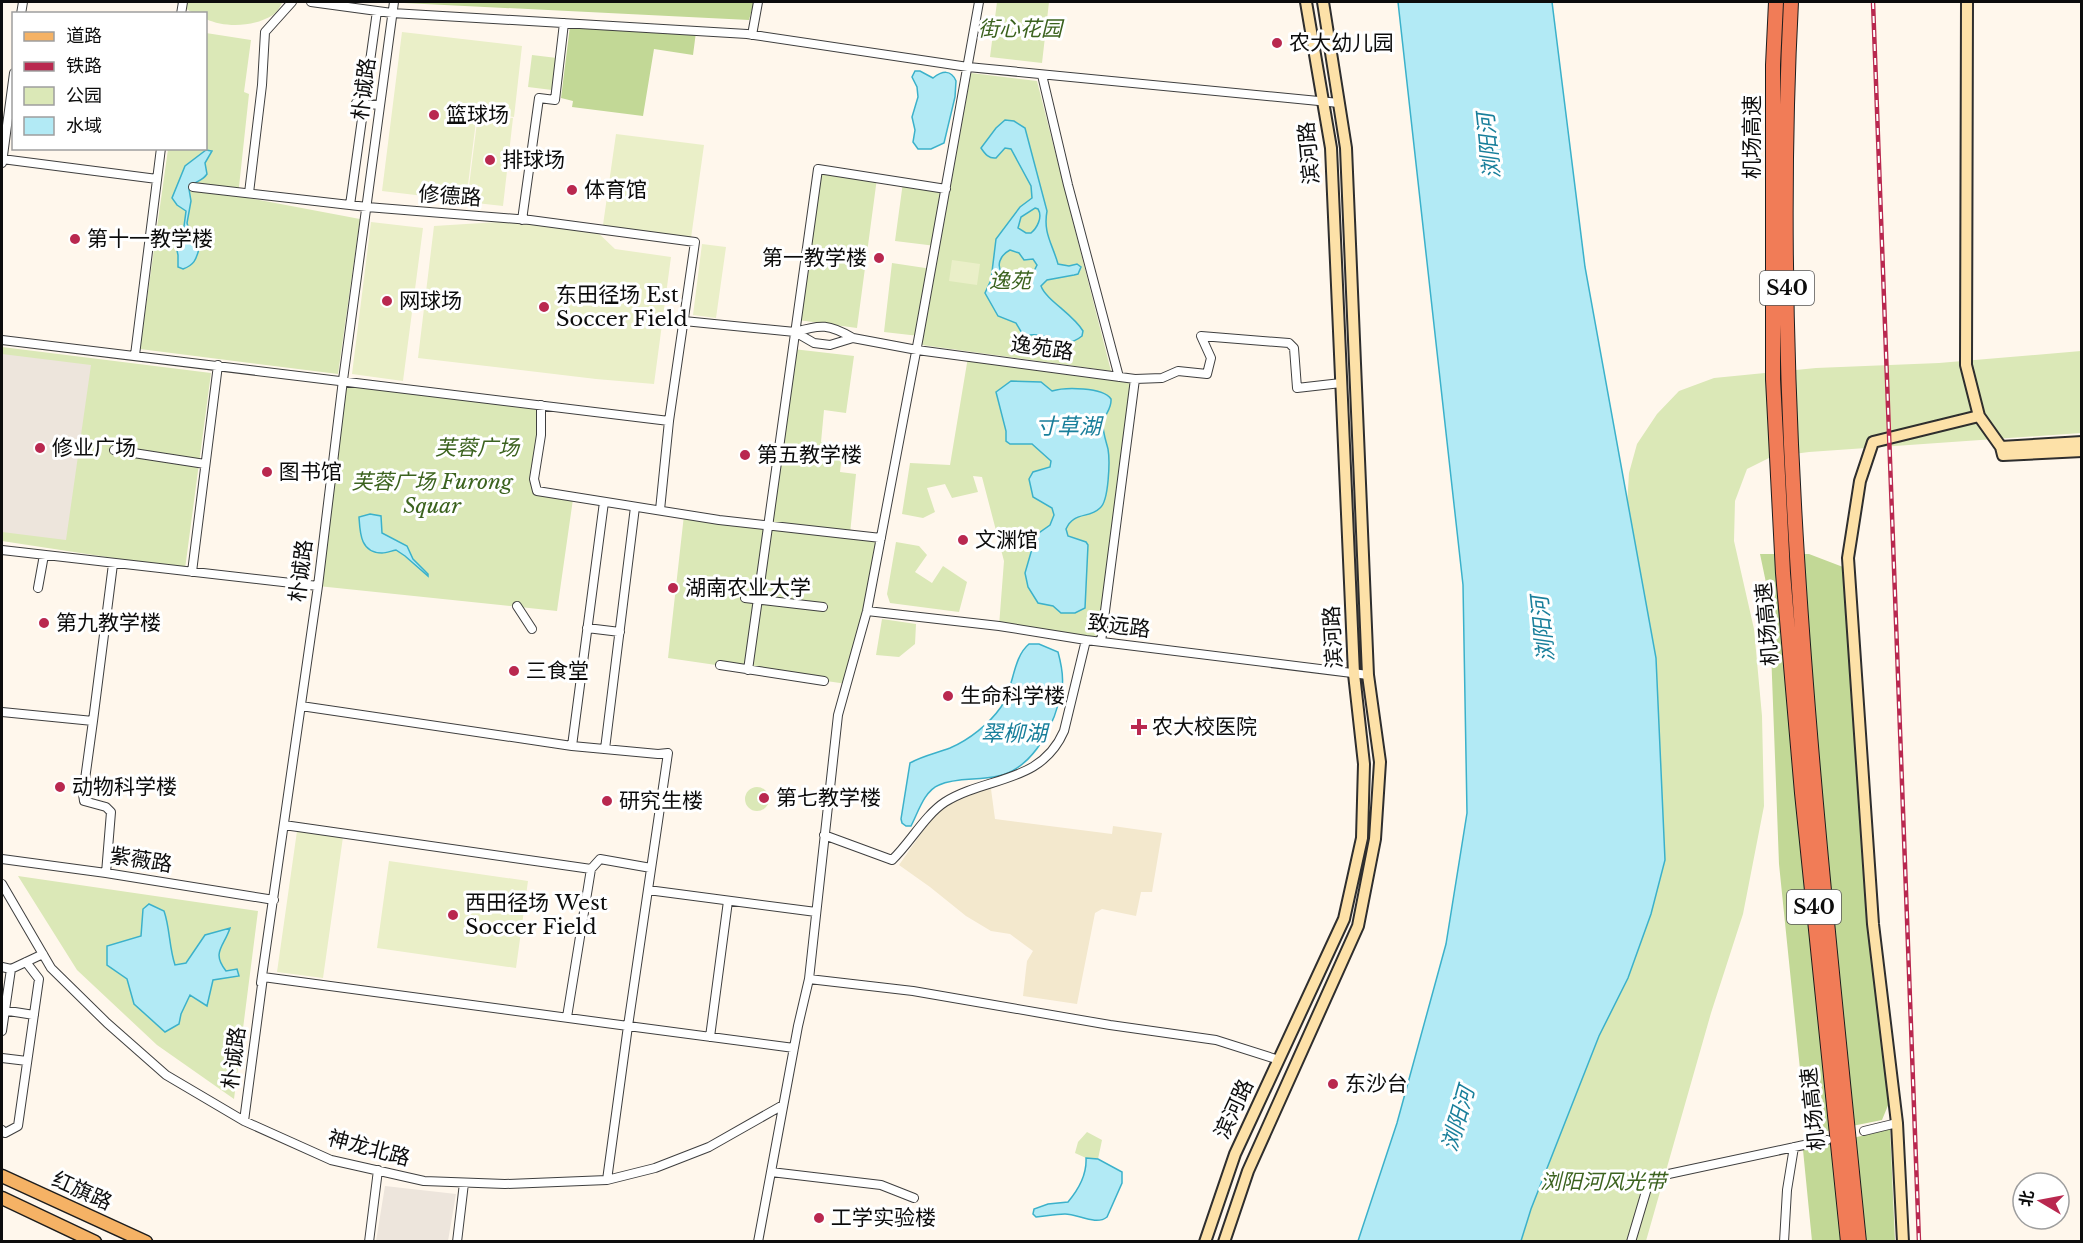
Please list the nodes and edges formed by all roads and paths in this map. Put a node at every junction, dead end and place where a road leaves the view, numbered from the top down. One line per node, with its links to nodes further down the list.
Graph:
1 (292, 2): 30 (street)
2 (311, 2): 11 (street)
3 (394, 2): 13 (street, 朴诚路)
4 (758, 2): 15 (street)
5 (979, 2): 16 (street)
6 (1306, 2): 20 (main road, 滨河路)
7 (1323, 2): 21 (main road, 滨河路)
8 (1776, 2): 62 (highway, 机场高速 / S40)
9 (1791, 2): 62 (highway, 机场高速 / S40)
10 (1967, 2): 46 (main road)
11 (351, 5): 12 (street)
12 (377, 11): 13 (street); 22 (street)
13 (392, 13): 14 (street); 23 (street, 朴诚路)
14 (564, 23): 15 (street); 33 (street)
15 (752, 35): 16 (street)
16 (968, 68): 17 (street); 29 (street)
17 (1042, 75): 20 (street); 41 (street)
18 (12, 87): 25 (street)
19 (356, 103): 22 (street)
20 (1324, 103): 21 (street); 44 (main road, 滨河路)
21 (1339, 103): 78 (main road, 滨河路)
22 (365, 104): 23 (street); 31 (street)
23 (380, 105): 32 (street, 朴诚路)
24 (161, 150): 27 (street)
25 (2, 159): 26 (street); 27 (street)
26 (2, 163)
27 (157, 179): 39 (street)
28 (193, 187): 30 (street, 修德路)
29 (946, 189): 35 (street); 38 (street)
30 (249, 193): 31 (street, 修德路)
31 (350, 205): 32 (street, 修德路)
32 (367, 207): 33 (street, 修德路); 43 (street, 朴诚路)
33 (526, 220): 34 (street, 修德路)
34 (684, 321): 35 (street, 逸苑路); 47 (street)
35 (795, 332): 36 (street, 逸苑路); 36 (street); 56 (street)
36 (853, 338): 38 (street, 逸苑路)
37 (2, 340): 39 (street)
38 (917, 350): 41 (street, 逸苑路); 57 (street)
39 (135, 355): 40 (street)
40 (218, 365): 43 (street); 52 (street)
41 (1119, 377): 42 (street, 逸苑路)
42 (1135, 379): 44 (street, 逸苑路); 74 (street)
43 (343, 380): 45 (street); 63 (street, 朴诚路)
44 (1341, 383): 77 (main road, 滨河路)
45 (541, 405): 47 (street); 53 (street)
46 (1979, 416): 49 (main road); 114 (main road)
47 (669, 421): 55 (street)
48 (2082, 442): 49 (main road)
49 (2001, 447): 51 (main road)
50 (114, 450): 52 (street)
51 (2082, 450)
52 (205, 464): 61 (street)
53 (604, 502): 54 (street); 70 (street)
54 (635, 507): 55 (street); 72 (street)
55 (660, 510): 56 (street)
56 (767, 525): 57 (street); 66 (street)
57 (880, 538): 69 (street)
58 (2, 550): 59 (street)
59 (44, 555): 60 (street); 64 (street)
60 (113, 564): 61 (street); 82 (street)
61 (192, 572): 63 (street)
62 (1790, 573): 135 (highway, 机场高速 / S40); 136 (highway, 机场高速 / S40)
63 (318, 586): 80 (street, 朴诚路)
64 (38, 588)
65 (745, 598): 66 (street)
66 (758, 599): 68 (street); 76 (street)
67 (517, 606): 71 (street)
68 (823, 607)
69 (867, 611): 73 (street, 致远路); 86 (street)
70 (587, 628): 72 (street); 83 (street)
71 (532, 629)
72 (620, 632): 84 (street)
73 (1086, 640): 74 (street, 致远路); 86 (street)
74 (1101, 642): 77 (street, 致远路)
75 (720, 665): 76 (street)
76 (748, 670): 79 (street)
77 (1354, 674): 78 (street, 致远路); 110 (main road, 滨河路)
78 (1368, 675): 132 (main road, 滨河路)
79 (824, 681)
80 (301, 706): 83 (street); 85 (street, 朴诚路)
81 (2, 712): 82 (street)
82 (93, 721): 90 (street)
83 (572, 746): 84 (street)
84 (605, 749): 88 (street)
85 (284, 825): 89 (street); 93 (street, 朴诚路)
86 (824, 835): 95 (street)
87 (2, 859): 90 (street, 紫薇路)
88 (651, 868): 89 (street); 92 (street)
89 (591, 869): 104 (street)
90 (106, 873): 93 (street, 紫薇路)
91 (2, 884): 96 (street, 神龙北路)
92 (648, 890): 94 (street); 105 (street)
93 (274, 900): 100 (street, 朴诚路)
94 (729, 901): 95 (street); 107 (street)
95 (816, 912): 101 (street)
96 (43, 954): 97 (street); 113 (street, 神龙北路)
97 (26, 962): 99 (street); 103 (street)
98 (2, 967): 99 (street)
99 (11, 969): 102 (street)
100 (263, 977): 104 (street); 113 (street, 朴诚路)
101 (809, 979): 108 (street); 110 (street)
102 (3, 1010): 103 (street); 106 (street)
103 (34, 1015): 111 (street)
104 (567, 1017): 105 (street)
105 (628, 1026): 107 (street); 122 (street)
106 (2, 1031)
107 (710, 1037): 108 (street)
108 (794, 1048): 112 (street)
109 (2, 1058): 111 (street)
110 (1279, 1060): 131 (main road, 滨河路)
111 (27, 1061): 116 (street)
112 (783, 1105): 120 (street); 122 (street, 神龙北路)
113 (244, 1121): 119 (street, 神龙北路)
114 (1897, 1123): 115 (street); 137 (main road)
115 (1864, 1131)
116 (3, 1133)
117 (1827, 1140): 118 (street)
118 (1794, 1147): 133 (street); 134 (street)
119 (378, 1170): 123 (street, 神龙北路); 128 (street)
120 (771, 1172): 125 (street); 130 (street)
121 (2, 1176): 127 (main road, 红旗路)
122 (607, 1180): 123 (street, 神龙北路)
123 (465, 1183): 129 (street)
124 (2, 1198): 126 (main road, 红旗路)
125 (914, 1198)
126 (95, 1242)
127 (146, 1242)
128 (369, 1242)
129 (457, 1242)
130 (758, 1242)
131 (1205, 1242)
132 (1224, 1242)
133 (1631, 1242)
134 (1784, 1242)
135 (1848, 1242)
136 (1859, 1242)
137 (1903, 1242)

